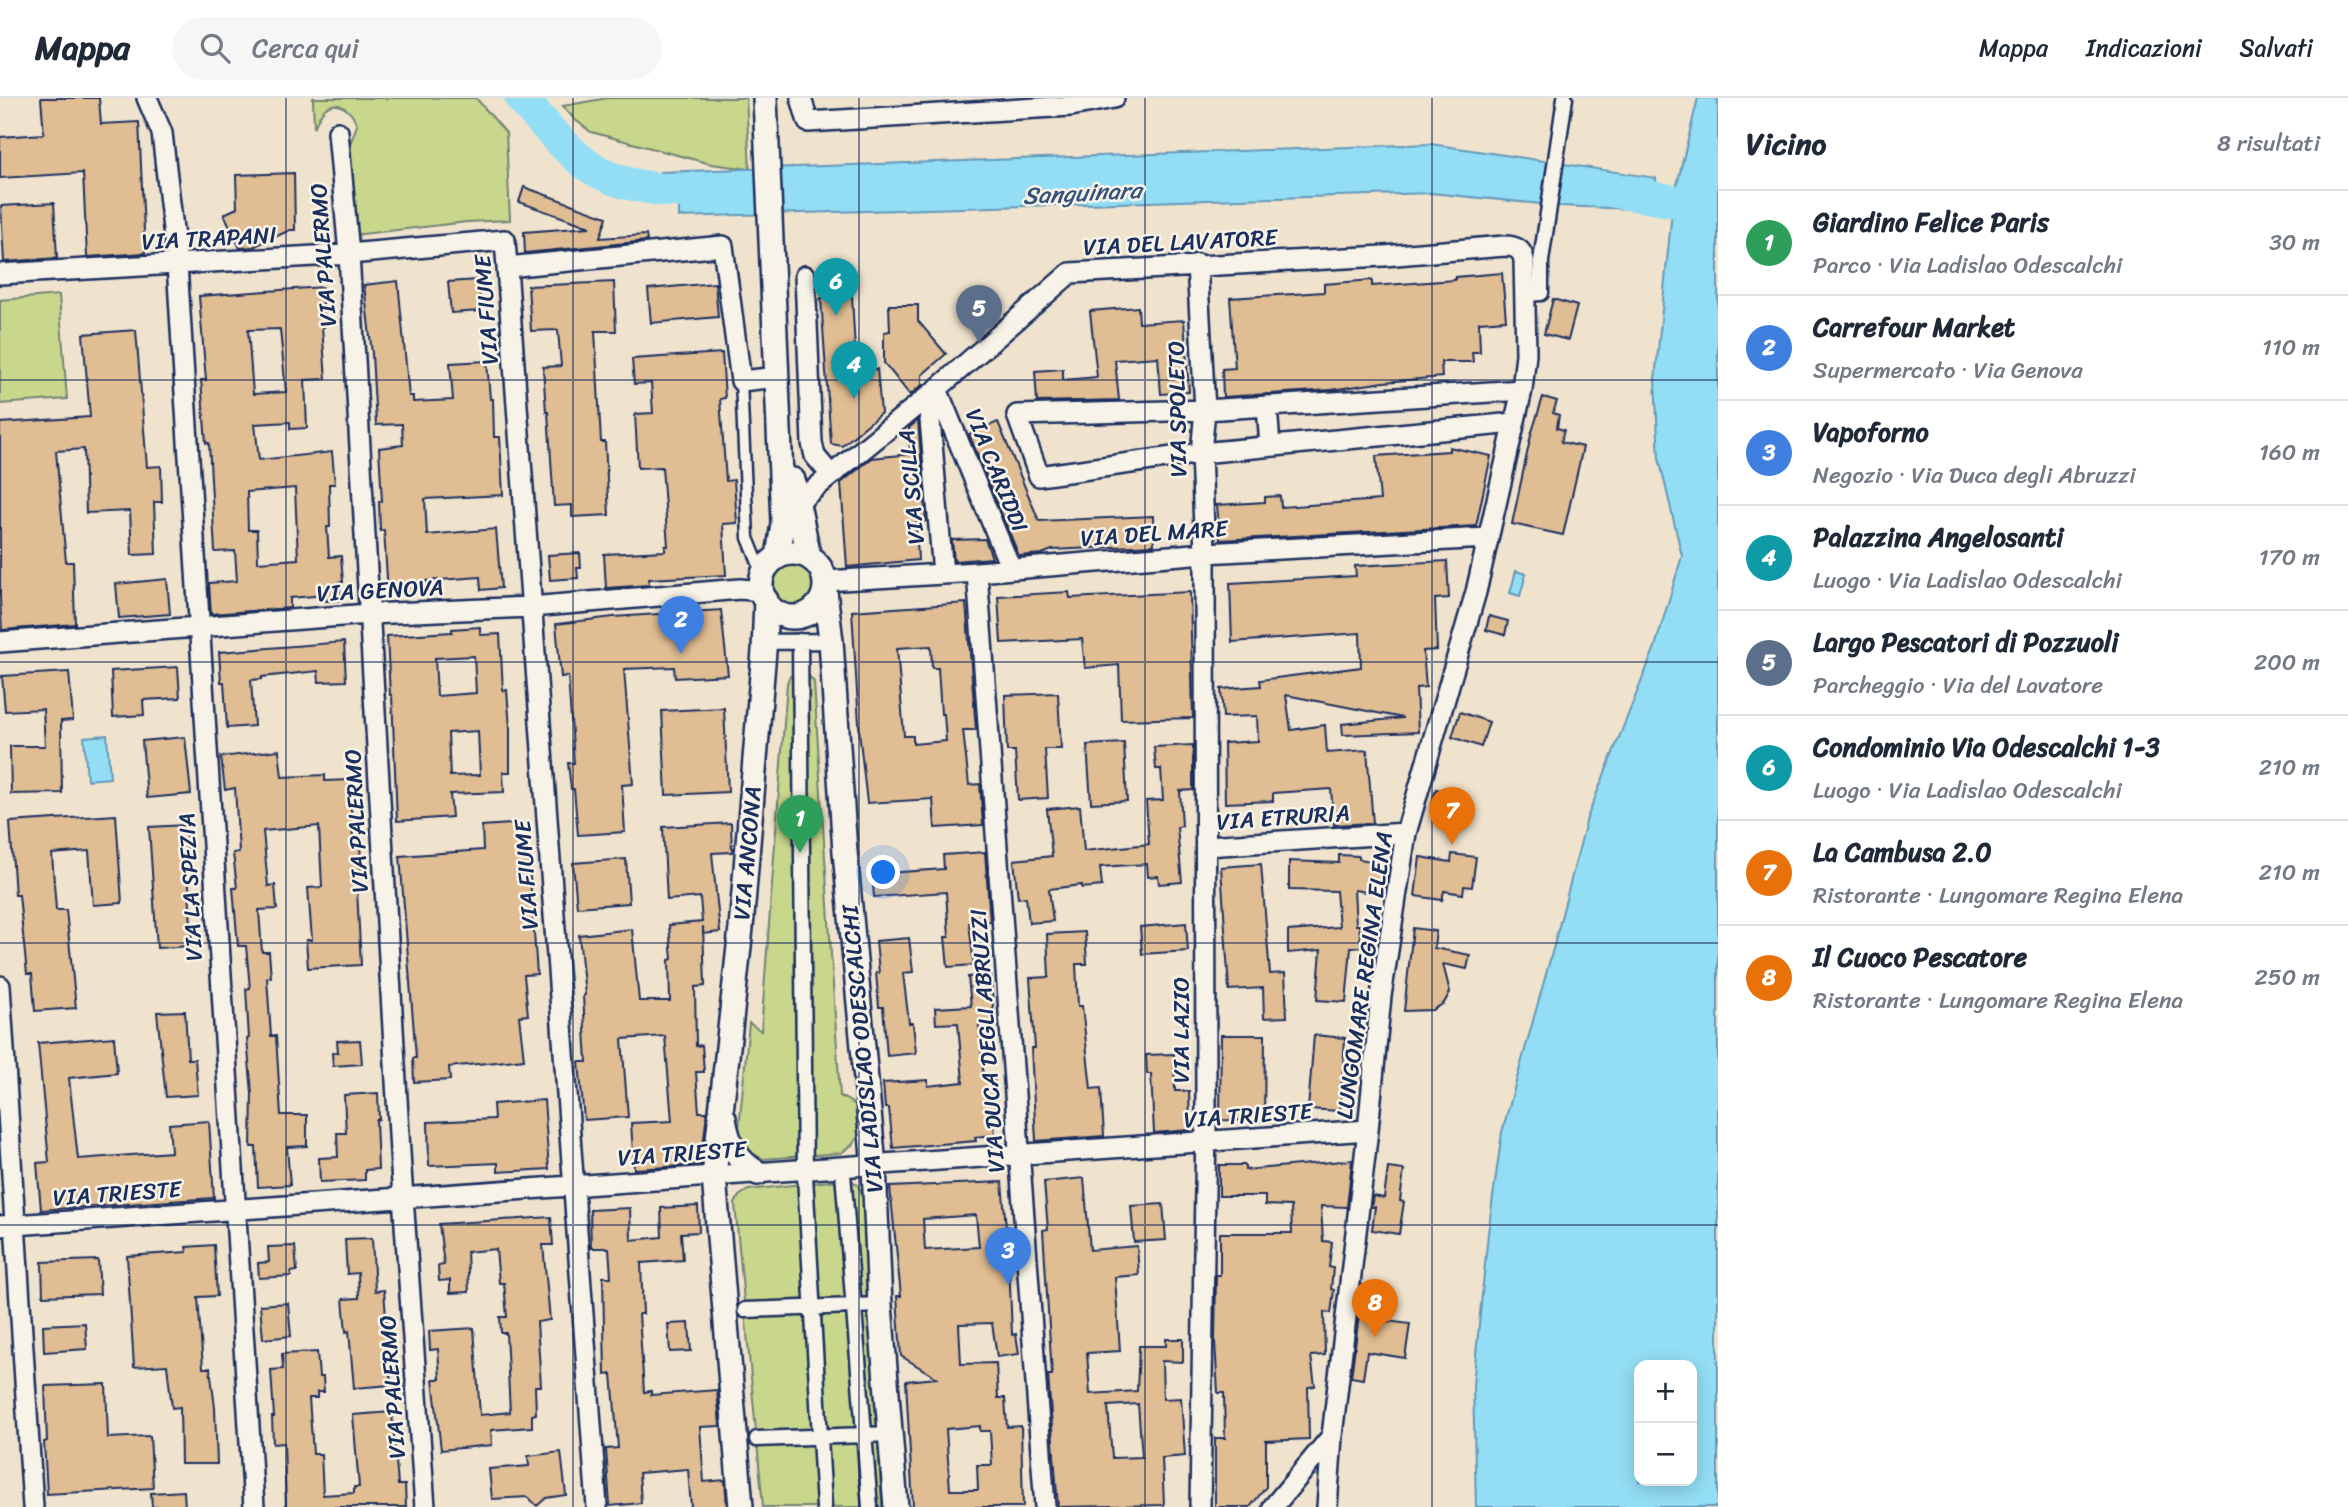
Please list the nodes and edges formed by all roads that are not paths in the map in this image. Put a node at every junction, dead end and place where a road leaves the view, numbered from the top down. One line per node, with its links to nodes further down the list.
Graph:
1 (147, 98): 10 (street, VIA LA SPEZIA)
2 (801, 98): 6 (street)
3 (1114, 98): 6 (street)
4 (1564, 103): 15 (street)
5 (766, 104): 16 (street)
6 (1000, 104)
7 (338, 132): 9 (street, VIA PALERMO)
8 (505, 240): 9 (street, VIA TRAPANI); 12 (street, VIA FIUME)
9 (349, 254): 10 (street, VIA TRAPANI); 39 (street, VIA PALERMO)
10 (177, 264): 13 (street, VIA TRAPANI); 40 (street, VIA LA SPEZIA)
11 (1198, 264): 15 (street, VIA DEL LAVATORE); 19 (street, VIA DEL LAVATORE); 22 (street, VIA SPOLETO)
12 (507, 267): 17 (street); 38 (street, VIA FIUME)
13 (0, 274)
14 (805, 276): 27 (street)
15 (1525, 294): 18 (street, LUNGOMARE REGINA ELENA)
16 (778, 377): 17 (street); 28 (street); 31 (street)
17 (741, 381): 37 (lane)
18 (1522, 390): 20 (street); 23 (street, LUNGOMARE REGINA ELENA)
19 (933, 392): 27 (street, VIA DEL LAVATORE); 33 (street, VIA CARIDDI); 35 (street, VIA SCILLA)
20 (1471, 393): 21 (street); 24 (street)
21 (1267, 406): 22 (street); 25 (street)
22 (1205, 410): 26 (street, VIA SPOLETO); 26 (street)
23 (1514, 423): 24 (street); 29 (street, LUNGOMARE REGINA ELENA)
24 (1475, 427): 25 (street)
25 (1270, 446): 26 (street)
26 (1201, 453): 30 (street, VIA SPOLETO)
27 (831, 475): 28 (street, VIA DEL LAVATORE)
28 (797, 503): 32 (street)
29 (1487, 538): 30 (street, VIA DEL MARE); 45 (street, LUNGOMARE REGINA ELENA)
30 (1205, 553): 33 (street, VIA DEL MARE); 46 (street, VIA LAZIO)
31 (778, 557): 32 (street); 37 (street)
32 (809, 557): 36 (street)
33 (1011, 569): 34 (street, VIA DEL MARE)
34 (977, 572): 35 (street, VIA DEL MARE); 51 (street, VIA DUCA DEGLI ABRUZZI)
35 (943, 574): 36 (street, VIA DEL MARE)
36 (825, 586): 37 (street); 42 (street, VIA LADISLAO ODESCALCHI)
37 (764, 589): 38 (street, VIA GENOVA); 44 (street, VIA ANCONA)
38 (531, 607): 39 (street, VIA GENOVA); 57 (street, VIA FIUME)
39 (369, 614): 40 (street, VIA GENOVA); 58 (street, VIA PALERMO)
40 (199, 627): 43 (street, VIA GENOVA); 59 (street, VIA LA SPEZIA)
41 (800, 641): 42 (street); 44 (street); 53 (street)
42 (831, 641): 52 (street, VIA LADISLAO ODESCALCHI)
43 (0, 642)
44 (764, 642): 48 (street, VIA ANCONA)
45 (1406, 833): 46 (street, VIA ETRURIA); 49 (street, LUNGOMARE REGINA ELENA)
46 (1206, 846): 50 (street, VIA LAZIO)
47 (0, 986): 60 (street)
48 (723, 1104): 54 (street, VIA ANCONA); 56 (street, VIA ANCONA)
49 (1368, 1130): 50 (street, VIA TRIESTE); 67 (street, LUNGOMARE REGINA ELENA)
50 (1206, 1143): 51 (street, VIA TRIESTE); 79 (street, VIA LAZIO)
51 (1020, 1155): 52 (street, VIA TRIESTE); 78 (street, VIA DUCA DEGLI ABRUZZI)
52 (874, 1166): 53 (street, VIA TRIESTE); 62 (street, VIA LADISLAO ODESCALCHI)
53 (806, 1168): 54 (street, VIA TRIESTE); 63 (street)
54 (758, 1173): 56 (street, VIA TRIESTE)
55 (843, 1173): 61 (street)
56 (713, 1176): 57 (street, VIA TRIESTE); 74 (street, VIA ANCONA)
57 (573, 1184): 58 (street, VIA TRIESTE); 73 (street, VIA FIUME)
58 (403, 1197): 59 (street, VIA TRIESTE); 72 (street, VIA PALERMO)
59 (234, 1209): 60 (street, VIA TRIESTE); 71 (street, VIA LA SPEZIA)
60 (8, 1226): 70 (street)
61 (854, 1305): 62 (street); 63 (street); 66 (street)
62 (880, 1306): 65 (street, VIA LADISLAO ODESCALCHI)
63 (811, 1308): 64 (street); 68 (street)
64 (745, 1310)
65 (891, 1434): 66 (street); 77 (street, VIA LADISLAO ODESCALCHI)
66 (864, 1436): 68 (street); 76 (street)
67 (1332, 1436): 80 (street); 81 (street, LUNGOMARE REGINA ELENA)
68 (820, 1437): 69 (street); 75 (street)
69 (757, 1439)
70 (33, 1507)
71 (254, 1507)
72 (425, 1507)
73 (597, 1507)
74 (741, 1507)
75 (824, 1507)
76 (870, 1507)
77 (895, 1507)
78 (1045, 1507)
79 (1200, 1507)
80 (1273, 1507)
81 (1327, 1507)

